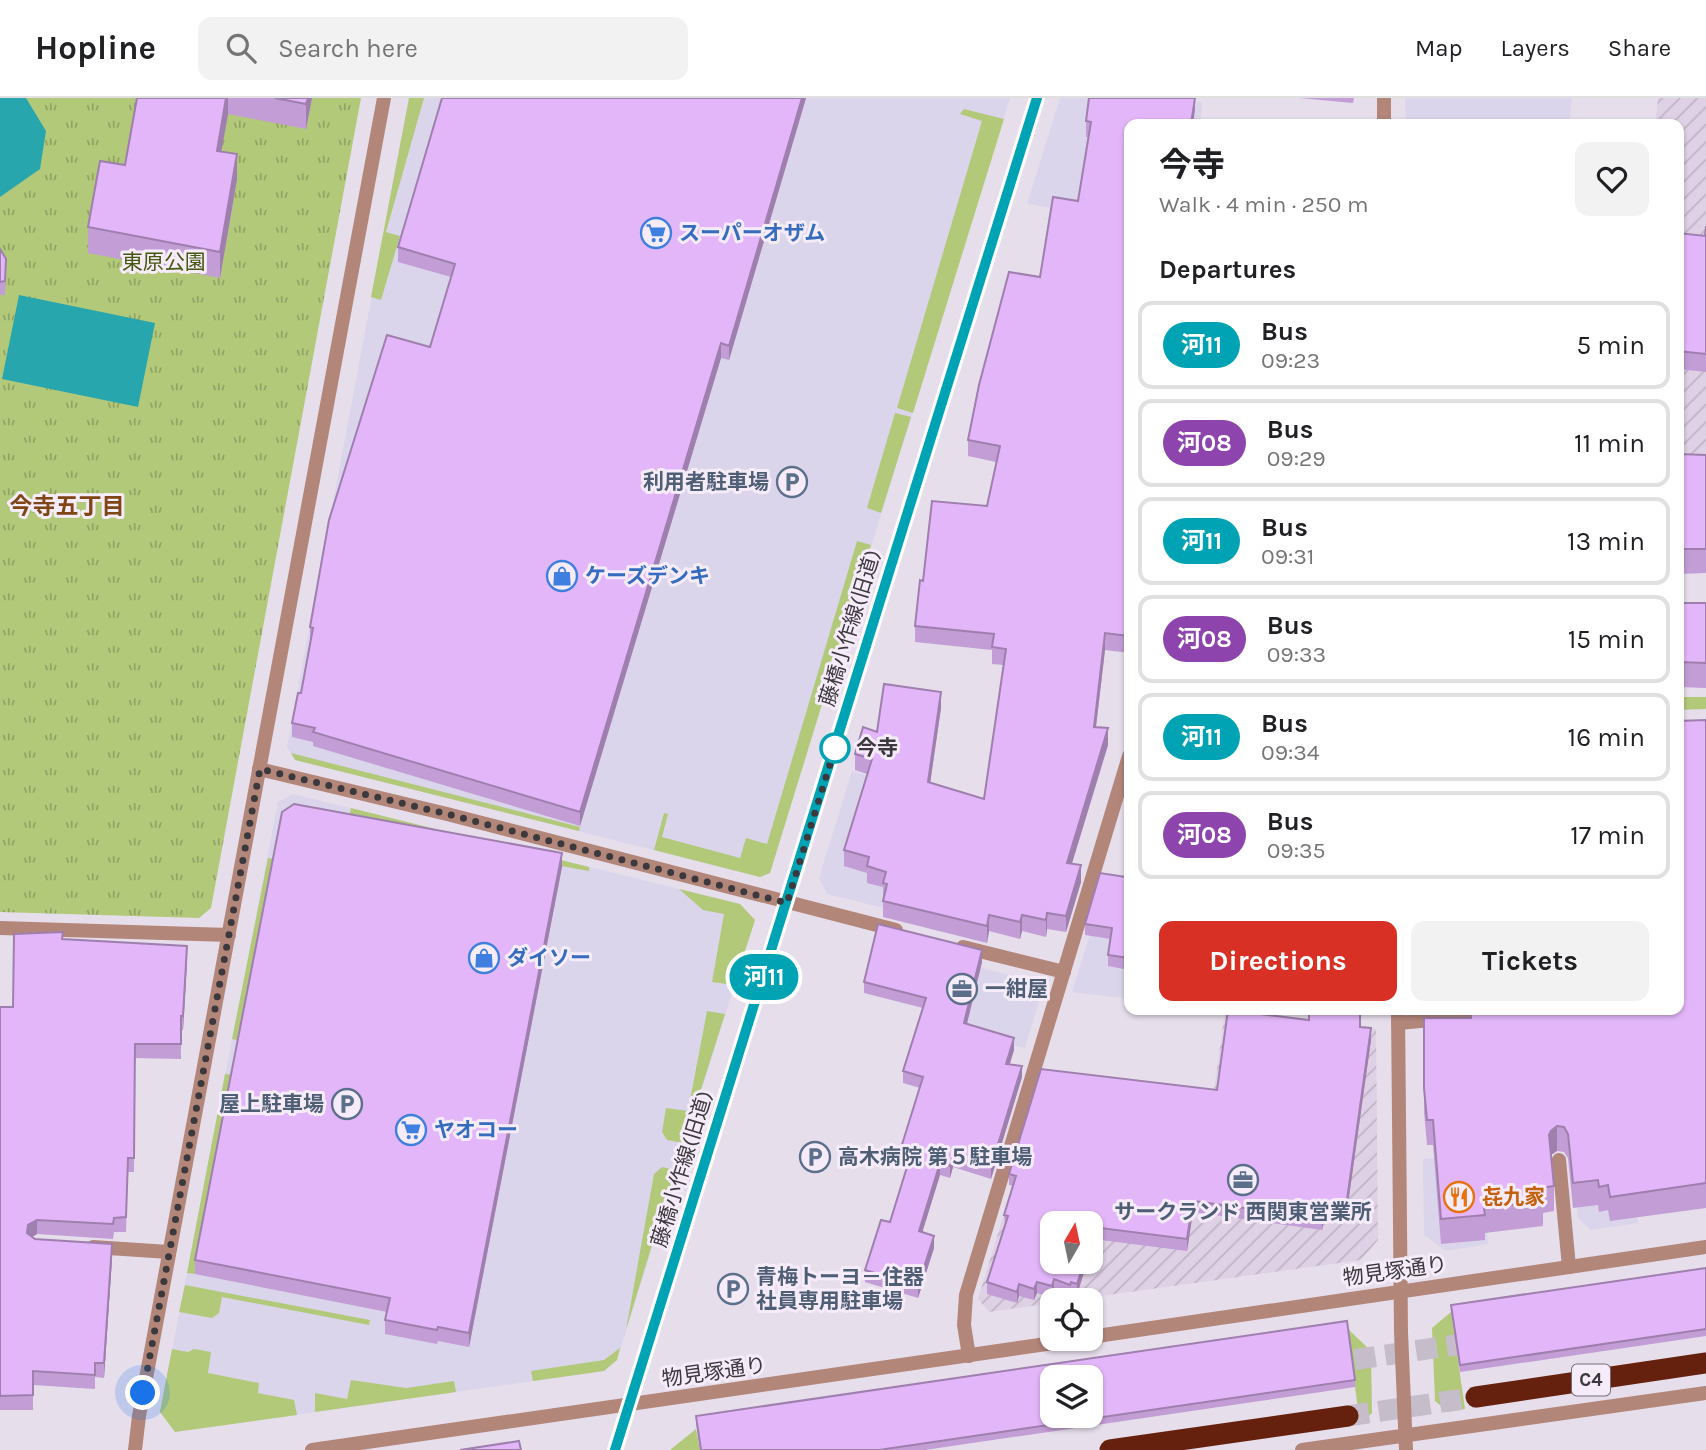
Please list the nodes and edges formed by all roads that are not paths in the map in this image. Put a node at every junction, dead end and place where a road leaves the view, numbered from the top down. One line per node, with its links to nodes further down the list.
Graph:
1 (384, 98): 5 (street)
2 (1037, 98): 7 (street, 藤橋小作線(旧道))
3 (1384, 98): 4 (street)
4 (1384, 119)
5 (260, 769): 7 (street); 10 (street)
6 (1124, 773): 12 (street)
7 (787, 903): 9 (street); 27 (street, 藤橋小作線(旧道))
8 (0, 928): 10 (street)
9 (910, 933)
10 (229, 934): 18 (street)
11 (950, 943): 12 (street)
12 (1064, 972): 23 (street)
13 (1446, 1015): 14 (street)
14 (1398, 1016): 20 (street)
15 (1559, 1160): 19 (street)
16 (76, 1247): 18 (street)
17 (1706, 1247): 19 (street, 物見塚通り)
18 (169, 1252): 30 (street)
19 (1569, 1267): 20 (street, 物見塚通り)
20 (1401, 1291): 21 (street, 物見塚通り); 29 (street)
21 (1103, 1335)
22 (1040, 1345): 23 (street, 物見塚通り)
23 (969, 1356): 27 (street, 物見塚通り)
24 (1706, 1363): 26 (highway, C4)
25 (1706, 1393): 29 (street)
26 (1476, 1397)
27 (629, 1405): 31 (street, 物見塚通り); 32 (street, 藤橋小作線(旧道))
28 (1348, 1416): 33 (highway)
29 (1406, 1443): 34 (street)
30 (135, 1450)
31 (312, 1450)
32 (615, 1450)
33 (1110, 1450)
34 (1302, 1450)

